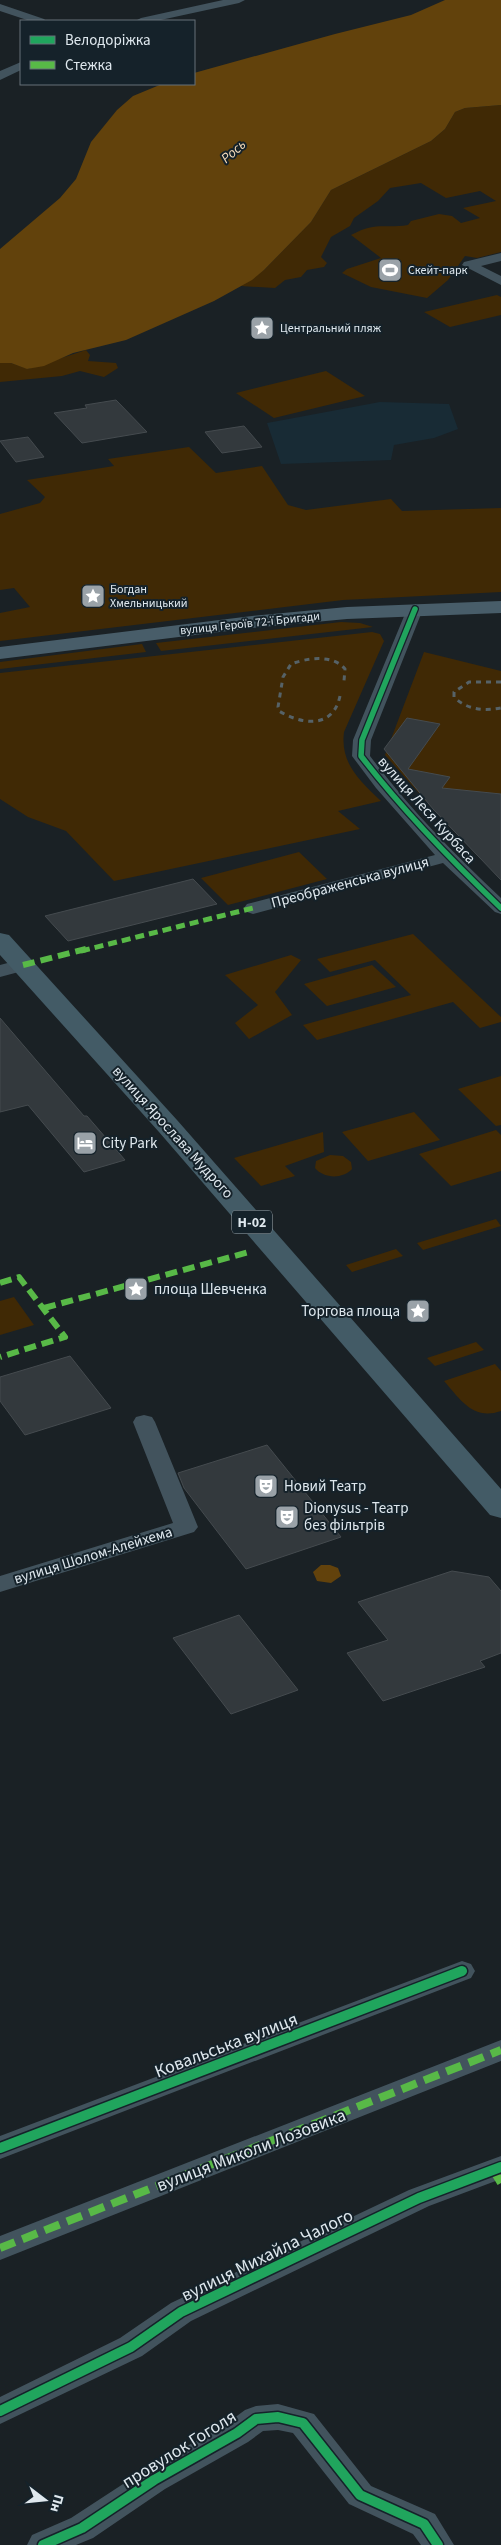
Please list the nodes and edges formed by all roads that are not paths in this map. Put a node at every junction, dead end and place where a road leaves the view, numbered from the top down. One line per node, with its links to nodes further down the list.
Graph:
1 (239, 0): 4 (street)
2 (0, 7): 3 (street)
3 (37, 20)
4 (146, 20)
5 (0, 60): 6 (street)
6 (20, 64)
7 (20, 65): 8 (street)
8 (0, 76)
9 (501, 257): 10 (street)
10 (501, 281)
11 (501, 607): 12 (main road, вулиця Героїв 72-ї Бригади)
12 (415, 609): 13 (main road, вулиця Героїв 72-ї Бригади); 14 (street, вулиця Леся Курбаса)
13 (0, 653)
14 (447, 857): 15 (street, Преображенська вулиця); 16 (street, вулиця Леся Курбаса)
15 (253, 908)
16 (501, 908)
17 (0, 940): 18 (main road, вулиця Ярослава Мудрого / Н-02)
18 (12, 968): 20 (main road, вулиця Ярослава Мудрого / Н-02)
19 (144, 1422): 21 (street, вулиця Шолом-Алейхема)
20 (501, 1507)
21 (0, 1584)
22 (462, 1971): 24 (street, Ковальська вулиця)
23 (501, 2050): 26 (street, вулиця Миколи Лозовика)
24 (0, 2148)
25 (498, 2173): 27 (street, вулиця Михайла Чалого)
26 (0, 2248)
27 (0, 2410)
28 (42, 2545): 29 (street, провулок Гоголя)
29 (438, 2545)

